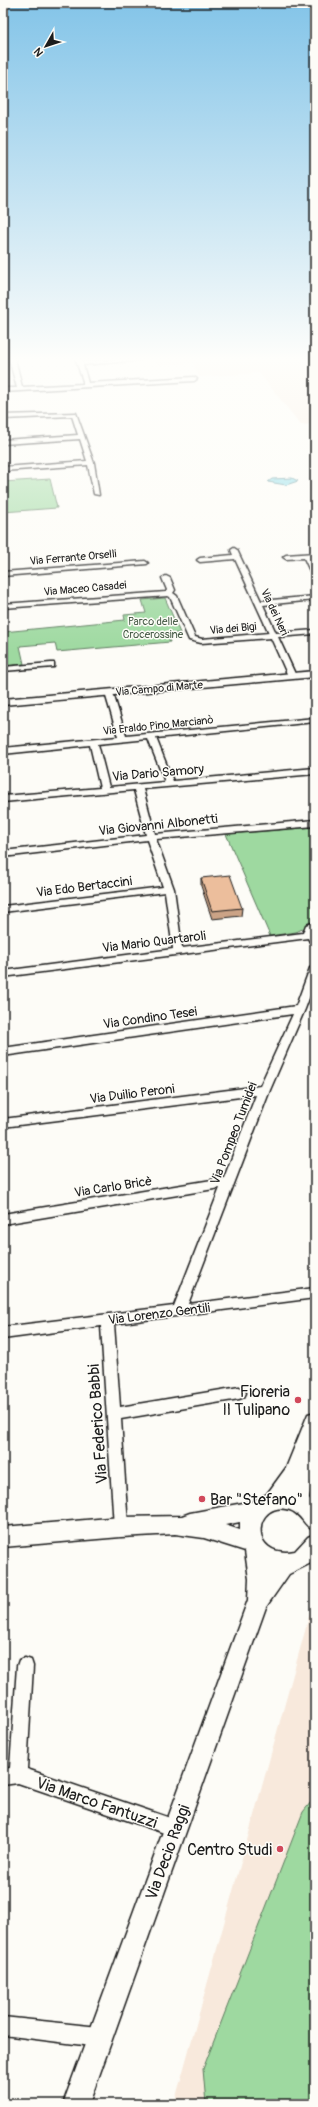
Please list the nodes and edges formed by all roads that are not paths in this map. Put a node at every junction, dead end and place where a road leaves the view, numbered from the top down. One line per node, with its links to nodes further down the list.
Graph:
1 (89, 456): 2 (street)
2 (91, 463): 3 (street); 4 (street)
3 (3, 469)
4 (97, 494)
5 (234, 550): 8 (street, Via dei Neri)
6 (315, 555): 7 (street)
7 (306, 556): 9 (street); 12 (street)
8 (237, 557): 10 (street); 17 (street, Via dei Neri)
9 (286, 557)
10 (200, 560)
11 (145, 563): 13 (street, Via Ferrante Orselli)
12 (315, 573)
13 (3, 574)
14 (166, 578): 15 (street)
15 (169, 594): 18 (street, Via Maceo Casadei); 20 (street, Via dei Bigi)
16 (315, 598): 17 (street)
17 (258, 603): 20 (street, Via dei Neri)
18 (3, 606)
19 (315, 632): 20 (street, Via dei Bigi)
20 (273, 636): 24 (street, Via dei Neri)
21 (51, 665): 22 (street)
22 (3, 669)
23 (315, 674): 24 (main road, Via Campo di Marte)
24 (292, 676): 25 (main road, Via Campo di Marte)
25 (110, 693): 26 (main road, Via Campo di Marte); 29 (street)
26 (3, 702)
27 (315, 720): 28 (street, Via Eraldo Pino Marcianò)
28 (152, 738): 29 (street, Via Eraldo Pino Marcianò); 33 (street)
29 (123, 740): 30 (street, Via Eraldo Pino Marcianò)
30 (94, 743): 31 (street, Via Eraldo Pino Marcianò); 35 (street)
31 (3, 751)
32 (315, 771): 33 (street, Via Dario Samory)
33 (170, 784): 34 (street, Via Dario Samory)
34 (138, 787): 35 (street, Via Dario Samory); 38 (street)
35 (105, 790): 36 (street, Via Dario Samory)
36 (3, 799)
37 (315, 823): 38 (street, Via Giovanni Albonetti)
38 (151, 837): 39 (street, Via Giovanni Albonetti); 40 (street)
39 (3, 854)
40 (169, 889): 41 (street, Via Edo Bertaccini); 44 (street)
41 (3, 909)
42 (315, 925): 43 (street)
43 (312, 938): 44 (street, Via Mario Quartaroli)
44 (178, 952): 46 (street, Via Mario Quartaroli)
45 (315, 968): 47 (street, Via Pompeo Tumidei)
46 (3, 974)
47 (300, 1010): 48 (street, Via Condino Tesei); 49 (street, Via Pompeo Tumidei)
48 (3, 1052)
49 (264, 1090): 50 (street, Via Duilio Peroni); 51 (street, Via Pompeo Tumidei)
50 (3, 1122)
51 (228, 1182): 52 (street, Via Carlo Bricè); 54 (street, Via Pompeo Tumidei)
52 (3, 1219)
53 (315, 1293): 54 (street, Via Lorenzo Gentili)
54 (179, 1310): 55 (street, Via Lorenzo Gentili)
55 (107, 1319): 56 (street, Via Lorenzo Gentili); 58 (street, Via Federico Babbi)
56 (3, 1333)
57 (239, 1393): 58 (street)
58 (113, 1414): 65 (street, Via Federico Babbi)
59 (315, 1420): 60 (main road, Via Decio Raggi)
60 (305, 1448): 61 (street); 62 (main road, Via Decio Raggi); 63 (main road, Via Decio Raggi)
61 (315, 1473)
62 (266, 1505): 63 (main road, Via Decio Raggi); 64 (main road); 67 (main road, Via Decio Raggi)
63 (309, 1510)
64 (175, 1525): 65 (main road); 67 (main road)
65 (121, 1527): 66 (main road)
66 (3, 1537)
67 (254, 1544): 69 (main road); 70 (main road, Via Decio Raggi)
68 (315, 1544): 69 (main road, Via Decio Raggi)
69 (295, 1561): 70 (main road, Via Decio Raggi)
70 (258, 1601): 73 (main road, Via Decio Raggi)
71 (26, 1666): 72 (street, Via Marco Fantuzzi)
72 (10, 1776): 73 (street, Via Marco Fantuzzi)
73 (176, 1828): 75 (main road, Via Decio Raggi)
74 (3, 2026): 75 (street)
75 (99, 2037): 76 (main road, Via Decio Raggi)
76 (76, 2104)

